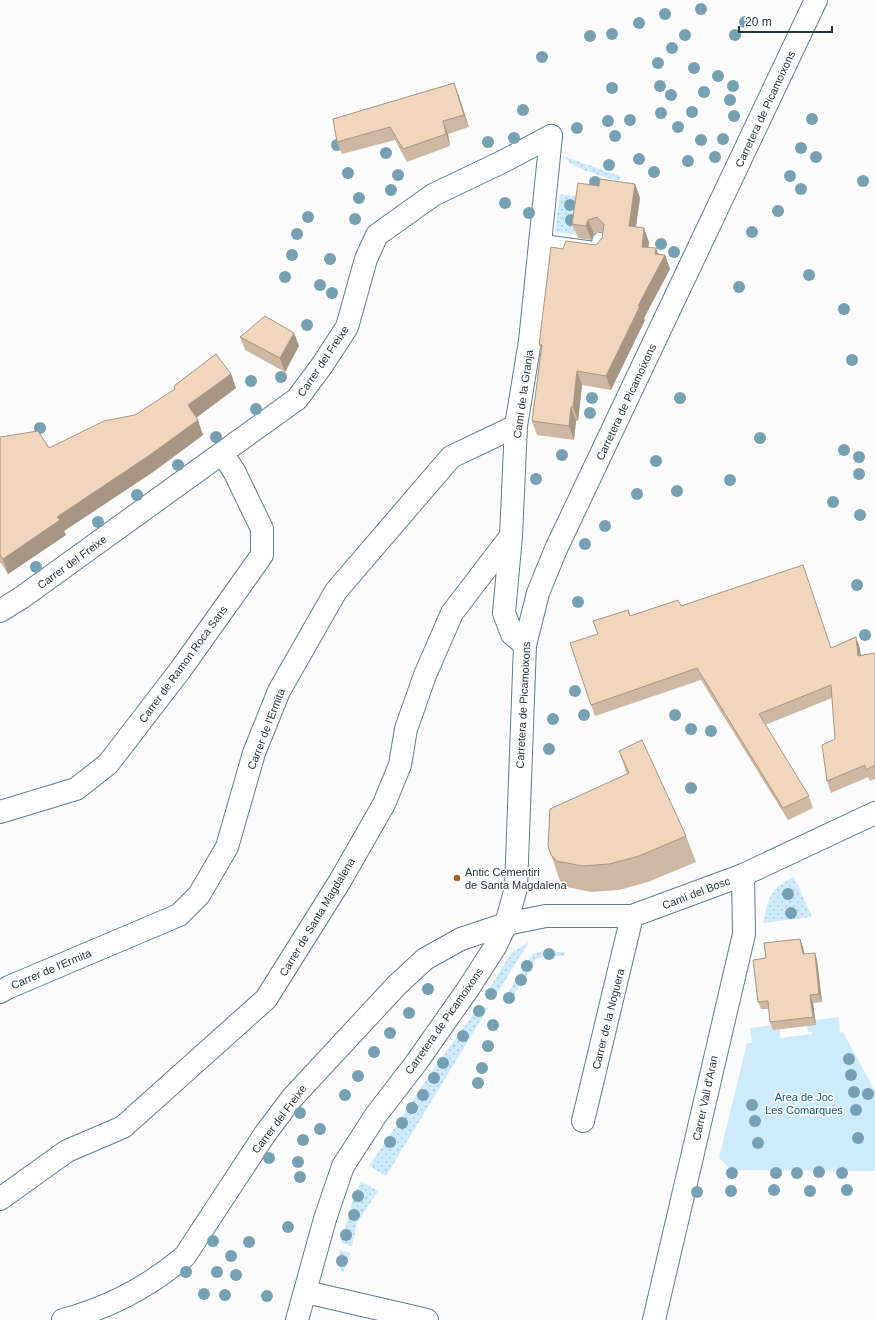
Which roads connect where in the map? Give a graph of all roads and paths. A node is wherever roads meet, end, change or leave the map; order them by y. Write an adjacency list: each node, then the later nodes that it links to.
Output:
1 (816, 0): 9 (street, Carretera de Picamoixons)
2 (550, 136): 4 (street, Camí de la Granja); 6 (street, Carrer del Freixe)
3 (600, 240): 4 (lane)
4 (540, 242): 5 (street, Camí de la Granja)
5 (516, 426): 7 (street, Camí de la Granja); 15 (street, Carrer de l'Ermita)
6 (223, 454): 8 (street, Carrer del Freixe); 10 (street, Carrer de Ramon Roca Sans)
7 (511, 536): 9 (street, Camí de la Granja); 17 (street, Carrer de Santa Magdalena)
8 (0, 611)
9 (525, 645): 14 (street, Carretera de Picamoixons)
10 (0, 812)
11 (875, 813): 12 (street, Camí del Bosc)
12 (743, 875): 13 (street, Camí del Bosc); 22 (street, Carrer Vall d'Aran)
13 (632, 916): 14 (street, Camí del Bosc); 16 (street, Carrer de la Noguera)
14 (506, 924): 18 (street, Carretera de Picamoixons); 19 (street, Carrer del Freixe)
15 (0, 992)
16 (583, 1122)
17 (0, 1199)
18 (306, 1292): 20 (street, Carretera de Picamoixons); 21 (street)
19 (63, 1320)
20 (298, 1320)
21 (427, 1320)
22 (654, 1320)

